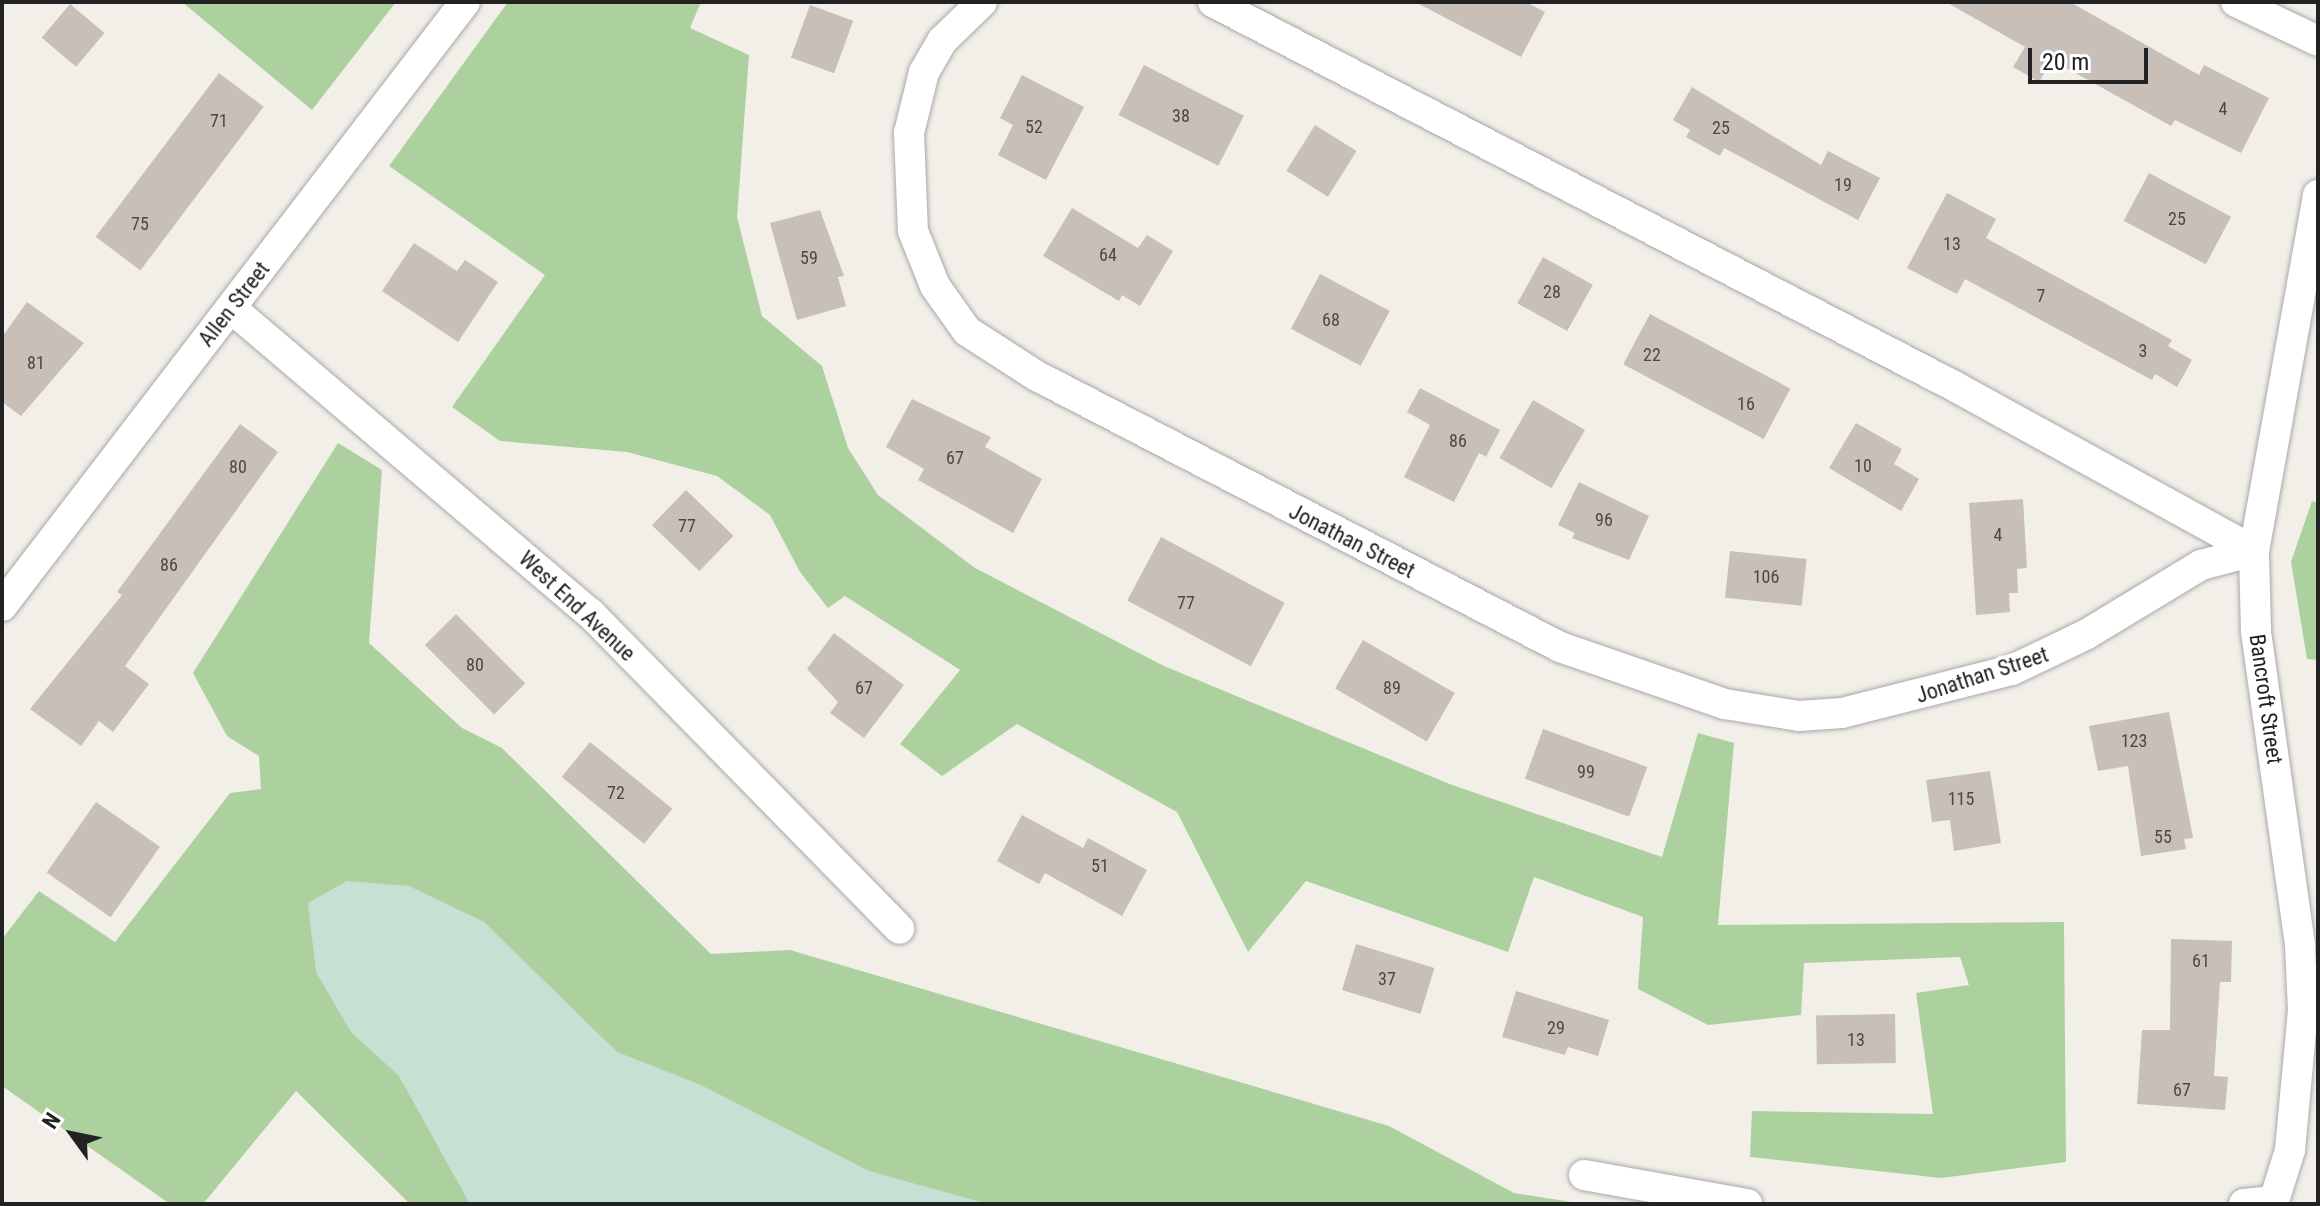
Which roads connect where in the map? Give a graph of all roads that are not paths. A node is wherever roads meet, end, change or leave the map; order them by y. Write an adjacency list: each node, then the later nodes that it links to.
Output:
1 (465, 2): 7 (street, Allen Street)
2 (982, 2): 8 (street, Jonathan Street)
3 (1213, 2): 8 (street)
4 (2236, 2): 5 (street)
5 (2318, 41)
6 (2318, 195): 8 (street, Bancroft Street)
7 (231, 308): 9 (street, Allen Street); 10 (street, West End Avenue)
8 (2254, 551): 11 (street, Bancroft Street)
9 (2, 606)
10 (899, 929)
11 (2305, 1136): 13 (street, Bancroft Street)
12 (1584, 1175): 14 (street)
13 (2273, 1203): 15 (street)
14 (1747, 1204)
15 (2244, 1204)

